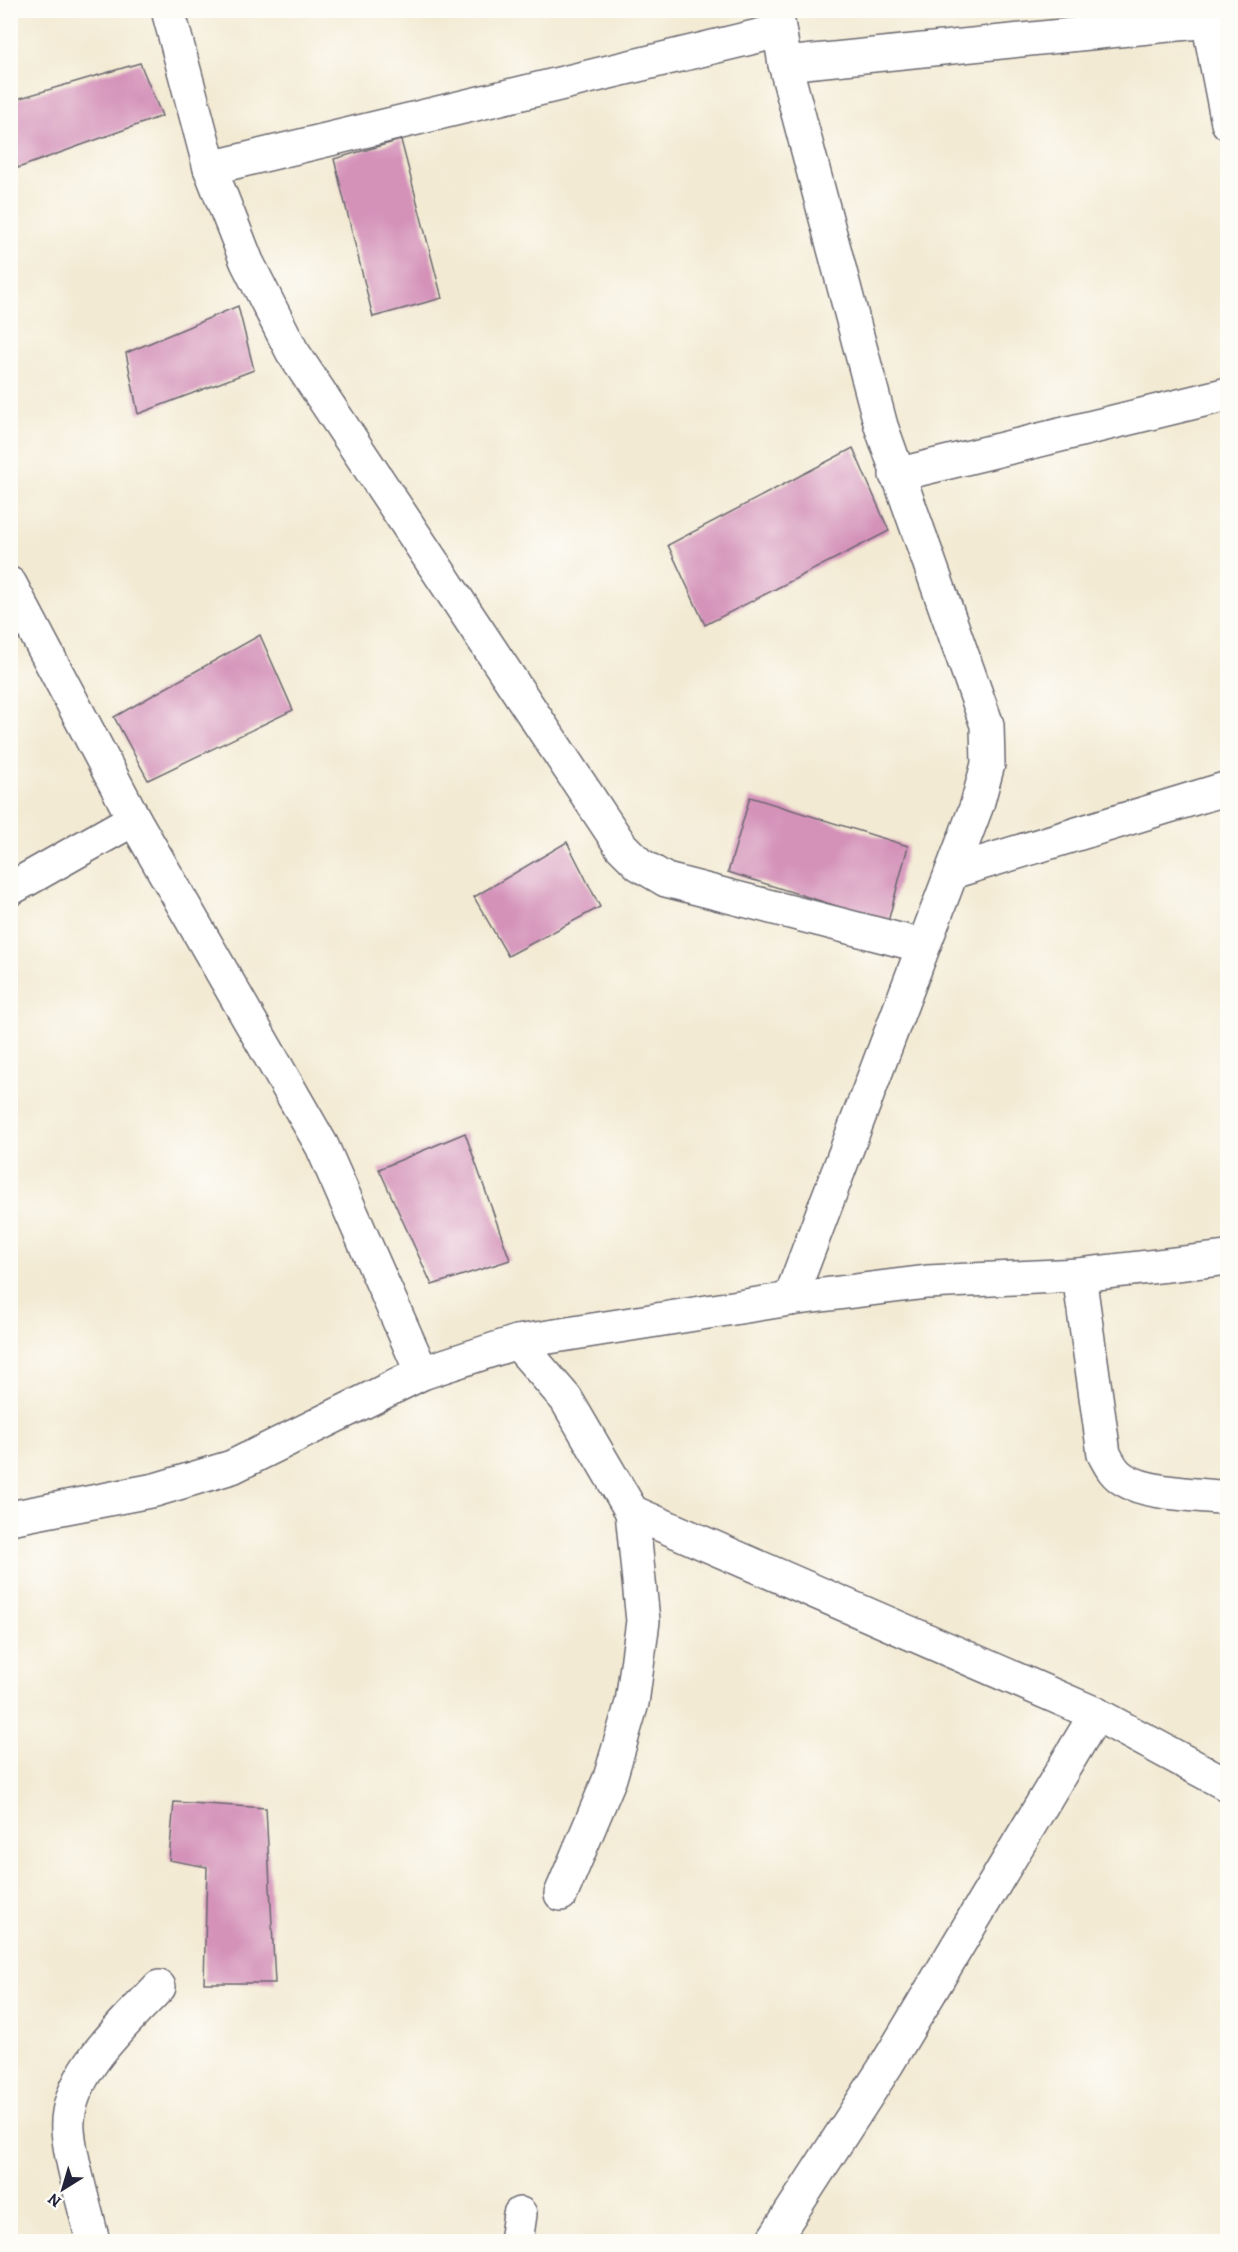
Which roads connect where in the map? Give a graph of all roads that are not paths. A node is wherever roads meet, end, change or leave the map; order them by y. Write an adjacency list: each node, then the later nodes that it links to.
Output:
1 (168, 10): 6 (street)
2 (1207, 16): 4 (street); 5 (street)
3 (778, 21): 4 (street); 6 (street)
4 (786, 64): 8 (street)
5 (1227, 123)
6 (210, 168): 14 (street)
7 (1227, 394): 8 (street)
8 (896, 475): 12 (street)
9 (10, 584): 11 (street)
10 (1227, 788): 12 (street)
11 (134, 819): 13 (street); 19 (street)
12 (952, 872): 14 (street)
13 (10, 889)
14 (923, 946): 17 (street)
15 (1227, 1258): 16 (street)
16 (1079, 1275): 17 (street); 20 (street)
17 (790, 1299): 18 (street)
18 (517, 1342): 19 (street); 21 (street)
19 (422, 1373): 22 (street)
20 (1227, 1498)
21 (632, 1512): 23 (street); 25 (street)
22 (10, 1518)
23 (1096, 1714): 24 (street); 28 (street)
24 (1227, 1785)
25 (561, 1894)
26 (159, 1987): 27 (street)
27 (93, 2241)
28 (772, 2241)

